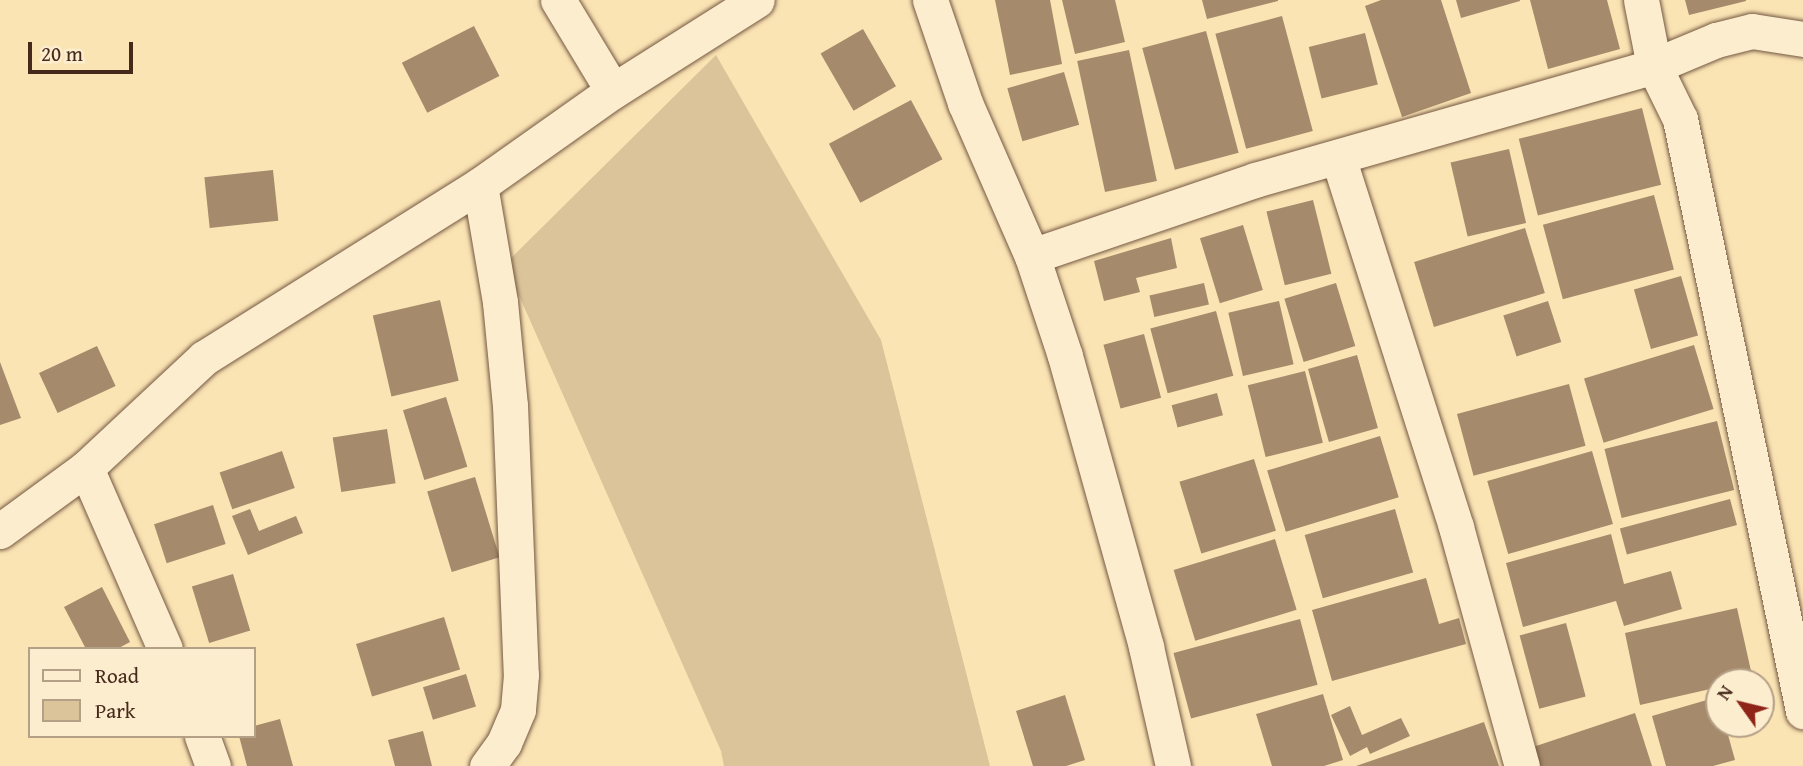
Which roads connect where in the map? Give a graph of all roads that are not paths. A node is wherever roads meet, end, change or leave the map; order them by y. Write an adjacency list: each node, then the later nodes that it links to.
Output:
1 (558, 0): 7 (street)
2 (757, 0): 7 (street)
3 (930, 0): 10 (street)
4 (1641, 0): 6 (street)
5 (1803, 39): 6 (street)
6 (1654, 65): 8 (street); 14 (street)
7 (612, 92): 9 (street)
8 (1338, 157): 10 (street); 19 (street)
9 (480, 185): 11 (street); 17 (street)
10 (1032, 256): 18 (street)
11 (86, 468): 12 (street); 13 (street)
12 (0, 531)
13 (163, 647)
14 (1803, 711)
15 (203, 738): 16 (street)
16 (213, 766)
17 (487, 766)
18 (1173, 766)
19 (1522, 766)

